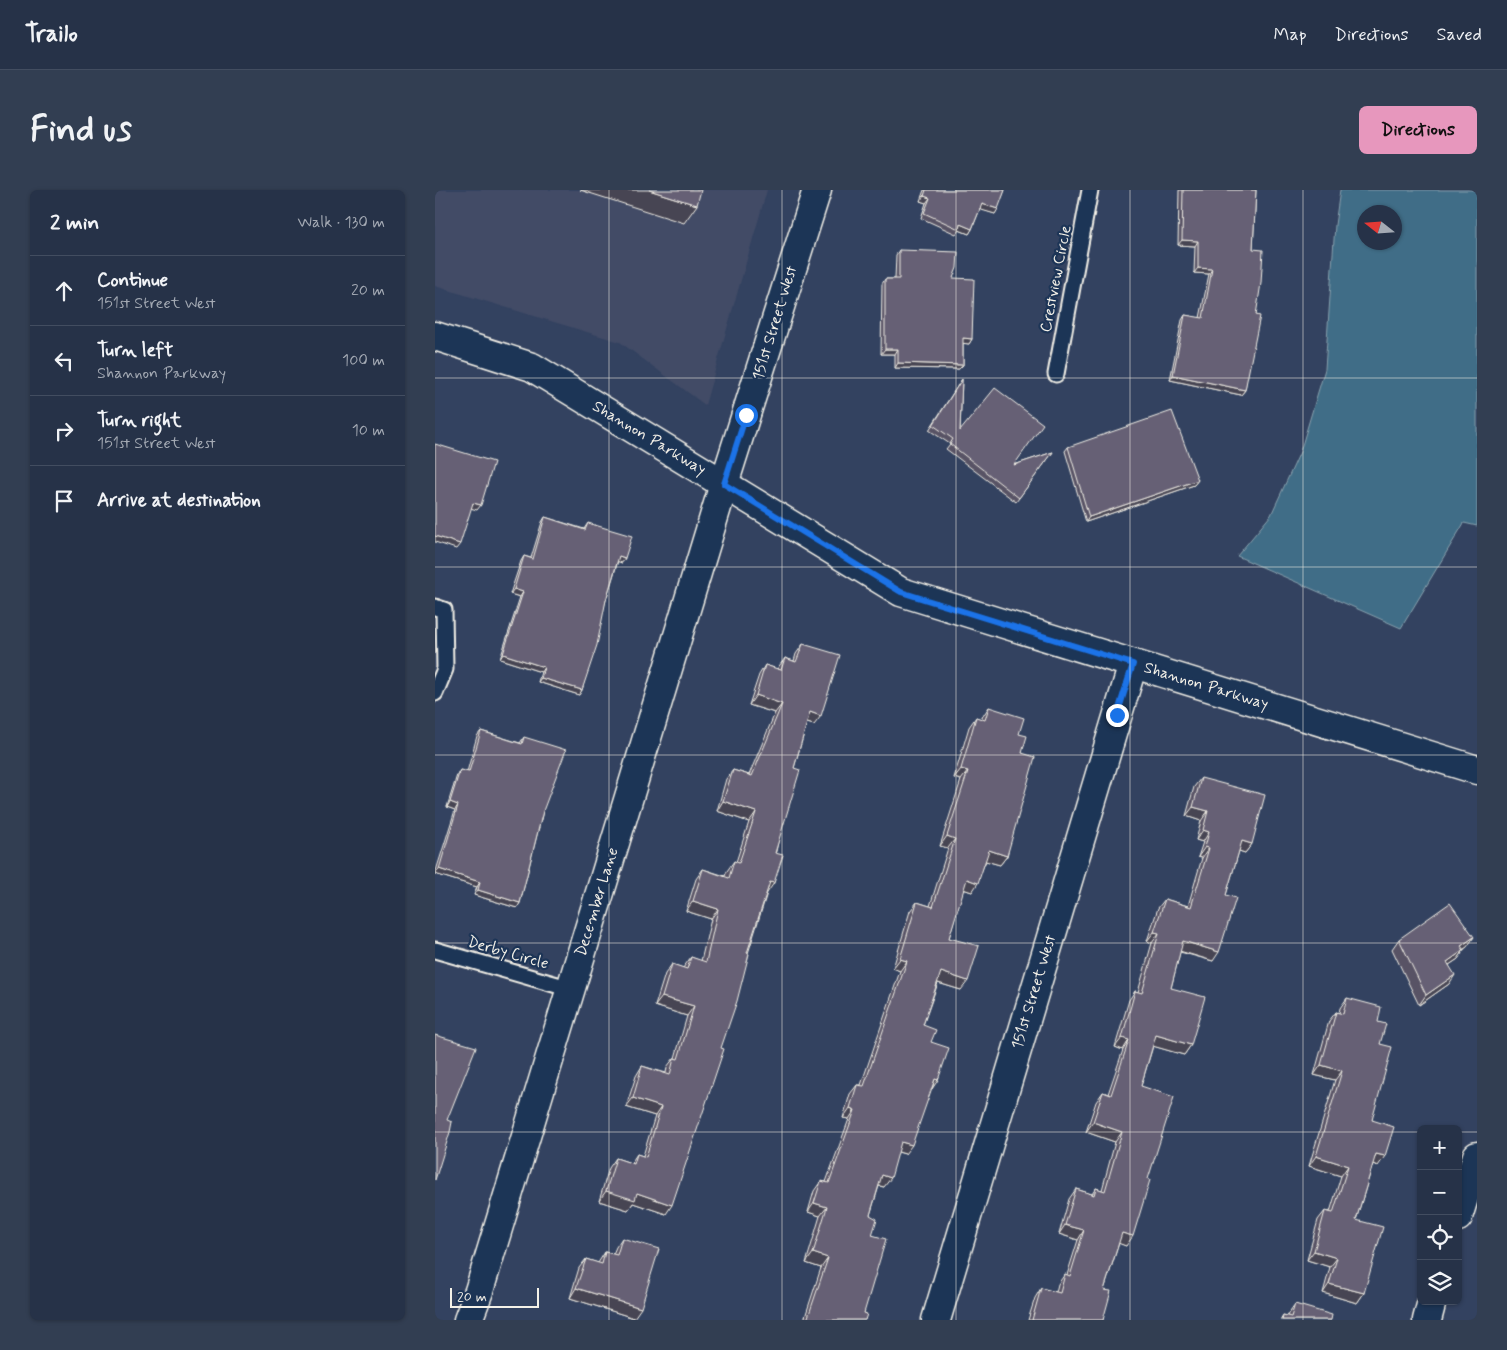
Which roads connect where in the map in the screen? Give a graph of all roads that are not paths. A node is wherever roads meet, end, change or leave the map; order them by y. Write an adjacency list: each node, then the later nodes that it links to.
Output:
1 (817, 190): 5 (street, 151st Street West)
2 (1091, 190): 4 (lane, Crestview Circle)
3 (435, 336): 5 (street, Shannon Parkway)
4 (1056, 374)
5 (724, 484): 7 (street, Shannon Parkway); 11 (street, December Lane)
6 (435, 607): 8 (lane)
7 (1133, 664): 9 (street, Shannon Parkway); 16 (street, 151st Street West)
8 (435, 693)
9 (1477, 770)
10 (435, 950): 11 (lane, Derby Circle)
11 (571, 989): 15 (street, December Lane)
12 (1477, 1156): 13 (street)
13 (1459, 1215)
14 (1431, 1305): 17 (street)
15 (468, 1320)
16 (936, 1320)
17 (1427, 1320)

